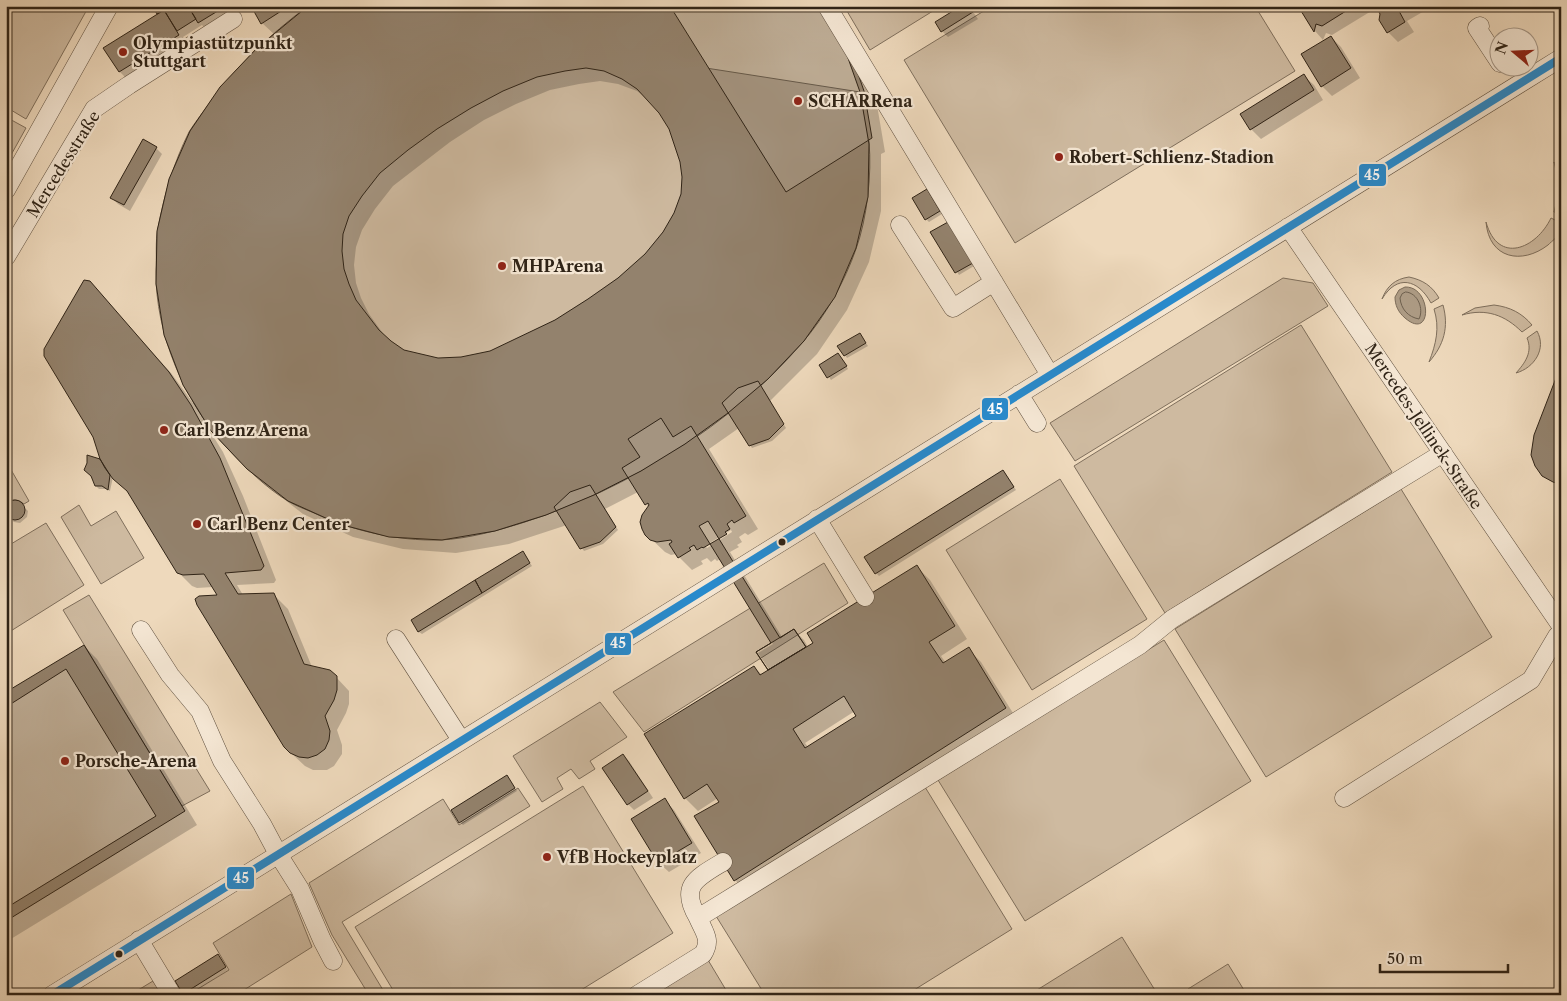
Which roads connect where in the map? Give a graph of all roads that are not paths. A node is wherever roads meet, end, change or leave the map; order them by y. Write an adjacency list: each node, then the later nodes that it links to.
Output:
1 (108, 6): 9 (street)
2 (827, 6): 14 (street)
3 (233, 19): 12 (street, Mercedesstraße)
4 (1480, 26): 5 (street)
5 (1490, 48)
6 (1561, 58): 8 (street)
7 (1508, 78): 8 (street)
8 (1514, 87): 11 (street)
9 (6, 190)
10 (900, 225): 14 (street)
11 (1288, 227): 15 (street); 18 (street, Mercedes-Jellinek-Straße)
12 (12, 233): 13 (street, Mercedesstraße)
13 (6, 257)
14 (994, 282): 15 (street)
15 (1050, 375): 16 (street)
16 (1019, 394): 17 (street); 19 (street)
17 (1037, 423)
18 (1443, 453): 21 (street, Mercedes-Jellinek-Straße); 29 (street)
19 (817, 519): 20 (street); 25 (street)
20 (865, 597)
21 (1561, 626)
22 (141, 630): 27 (street)
23 (1561, 634): 26 (street)
24 (396, 639): 25 (street)
25 (461, 740): 27 (street)
26 (1344, 798)
27 (278, 854): 30 (street); 31 (street)
28 (723, 862): 29 (street)
29 (698, 918): 34 (street)
30 (139, 940): 32 (street); 33 (street)
31 (333, 961)
32 (52, 995)
33 (172, 995)
34 (636, 995)

